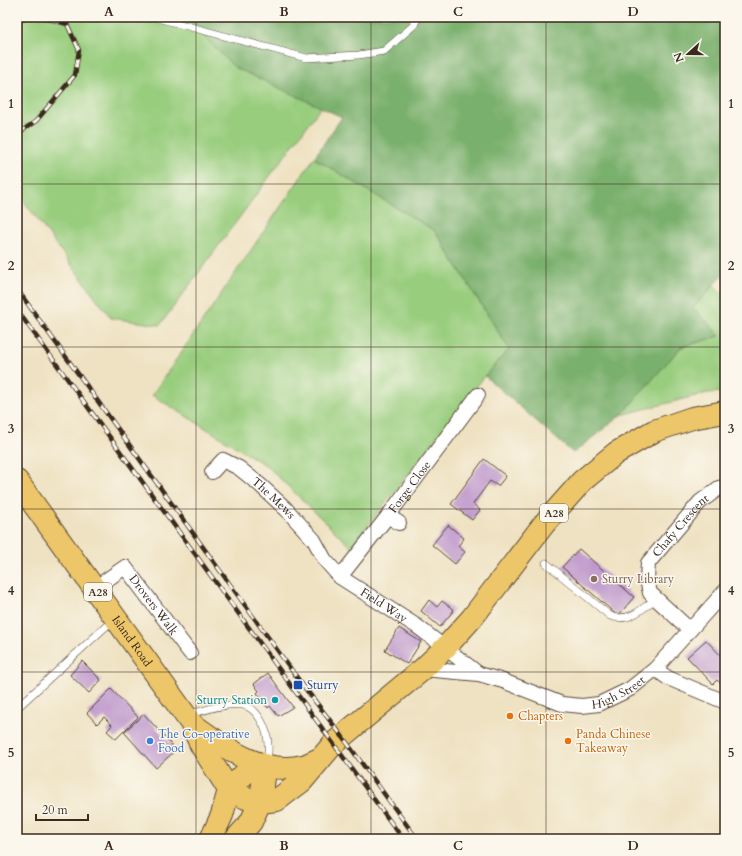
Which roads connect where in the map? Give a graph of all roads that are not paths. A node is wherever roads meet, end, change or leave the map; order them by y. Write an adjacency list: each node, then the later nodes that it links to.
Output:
1 (154, 17): 2 (lane)
2 (418, 17)
3 (478, 395): 10 (street, Forge Close)
4 (725, 412): 16 (main road, A28)
5 (212, 472): 8 (street, The Mews)
6 (17, 481): 11 (main road, Island Road / A28)
7 (725, 487): 13 (street, Chafy Crescent)
8 (325, 560): 10 (street, Field Way)
9 (546, 562): 13 (lane)
10 (340, 577): 16 (street, Field Way)
11 (95, 588): 14 (main road, Island Road / A28); 17 (street, Drovers Walk)
12 (725, 591): 15 (street, High Street)
13 (656, 598): 15 (street, Chafy Crescent)
14 (116, 618): 22 (lane); 23 (main road, Island Road / A28)
15 (689, 629): 19 (street, High Street)
16 (445, 648): 18 (main road, A28); 20 (street, High Street)
17 (190, 653)
18 (423, 669): 20 (street, High Street); 24 (main road, A28)
19 (655, 669): 20 (street, High Street); 21 (street)
20 (479, 674)
21 (725, 702)
22 (17, 708)
23 (188, 720): 25 (main road, Island Road / A28); 25 (lane); 26 (main road, Island Road / A28)
24 (320, 759): 25 (main road, A28); 27 (main road, A28)
25 (261, 765): 26 (main road); 27 (main road)
26 (229, 790): 27 (main road, A28); 28 (main road)
27 (260, 802): 29 (main road)
28 (211, 839)
29 (236, 839)

